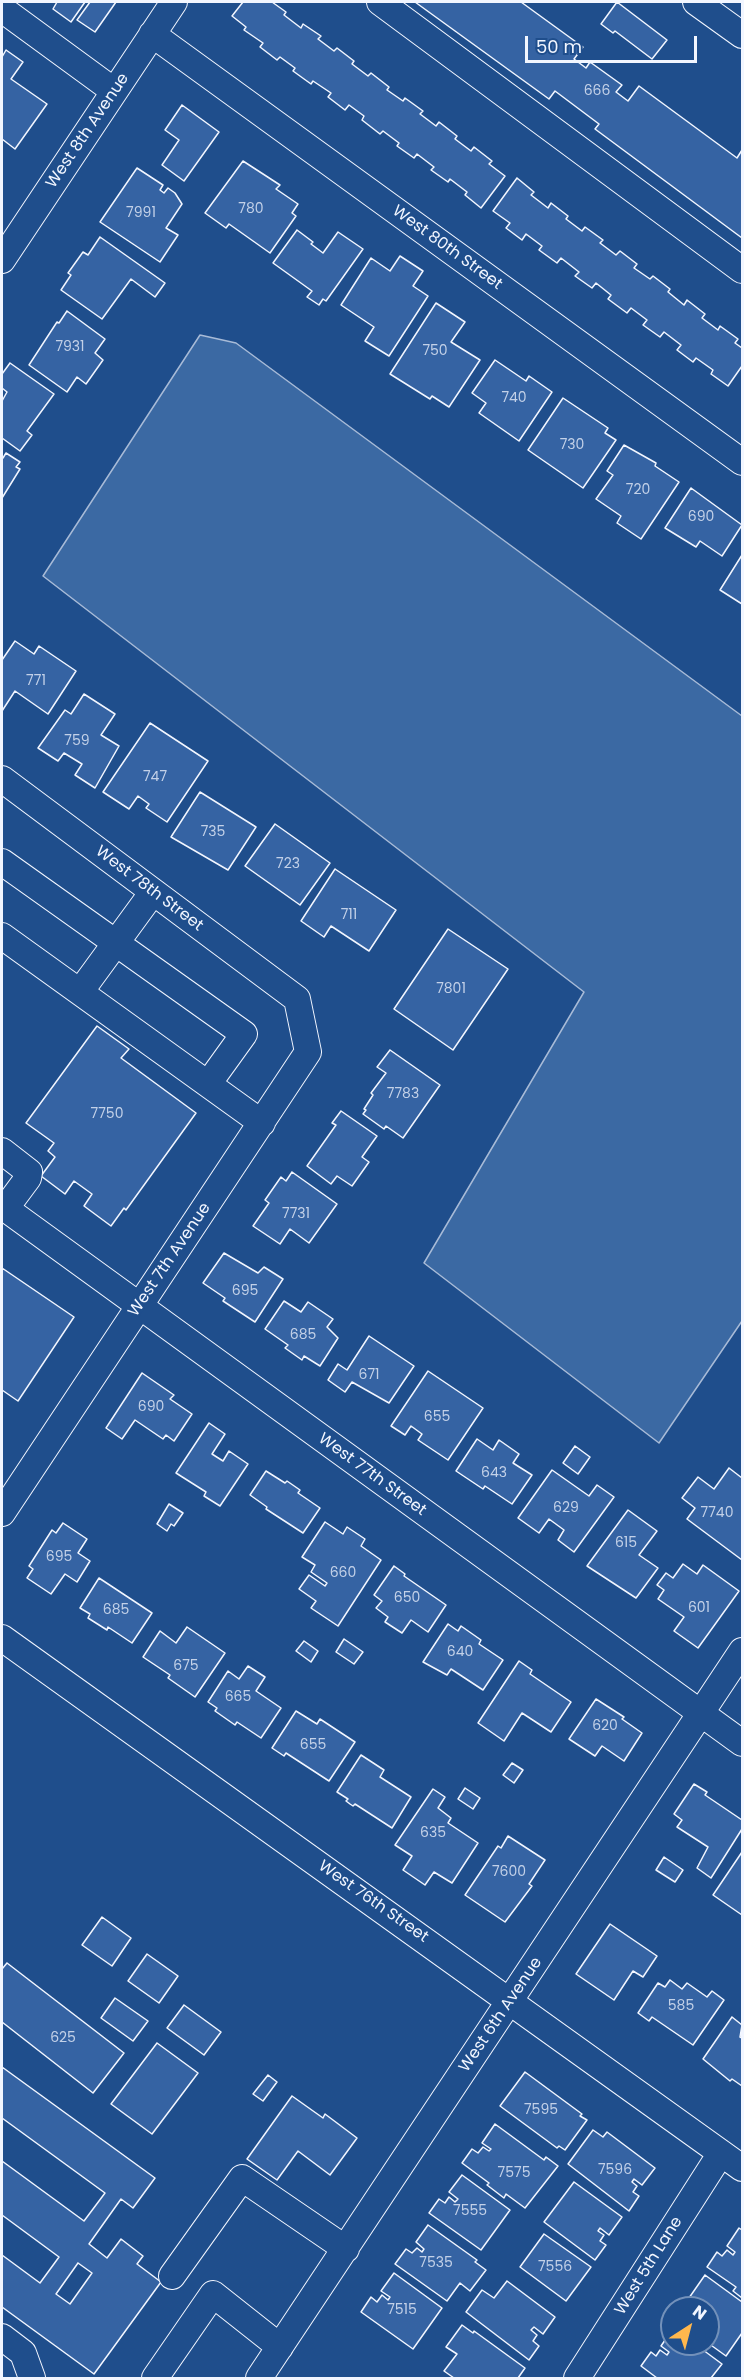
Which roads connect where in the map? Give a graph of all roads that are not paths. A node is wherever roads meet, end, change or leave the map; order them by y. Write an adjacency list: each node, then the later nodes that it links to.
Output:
1 (174, 2): 5 (street, West 8th Avenue)
2 (380, 2): 9 (street)
3 (696, 2): 6 (street)
4 (2, 9): 7 (street)
5 (152, 34): 7 (street, West 8th Avenue); 10 (street, West 80th Street)
6 (742, 35)
7 (114, 91): 8 (street, West 8th Avenue)
8 (2, 260)
9 (742, 270)
10 (742, 462)
11 (2, 779): 13 (street, West 78th Street)
12 (2, 862): 15 (street)
13 (153, 892): 15 (street); 17 (street, West 78th Street)
14 (2, 936): 16 (street)
15 (116, 943): 16 (street); 18 (street)
16 (80, 992): 18 (street)
17 (297, 999): 19 (street, West 7th Avenue)
18 (208, 1084): 19 (street)
19 (262, 1123): 22 (street, West 7th Avenue)
20 (2, 1151): 21 (street)
21 (4, 1208): 22 (street, West 77th Street)
22 (140, 1306): 23 (street, West 7th Avenue); 26 (street, West 77th Street)
23 (2, 1513)
24 (2, 1638): 28 (street, West 76th Street)
25 (742, 1651): 26 (street, West 6th Avenue)
26 (701, 1713): 27 (street, West 77th Street); 28 (street, West 6th Avenue)
27 (742, 1743)
28 (510, 2000): 29 (street, West 76th Street); 31 (street, West 6th Avenue)
29 (721, 2153): 30 (street, West 76th Street); 38 (street, West 5th Lane)
30 (742, 2168)
31 (346, 2249): 32 (street); 34 (street, West 6th Avenue)
32 (172, 2276)
33 (2, 2337): 35 (street)
34 (280, 2347): 36 (street); 37 (street, West 6th Avenue)
35 (32, 2379)
36 (155, 2379)
37 (259, 2379)
38 (578, 2379)

